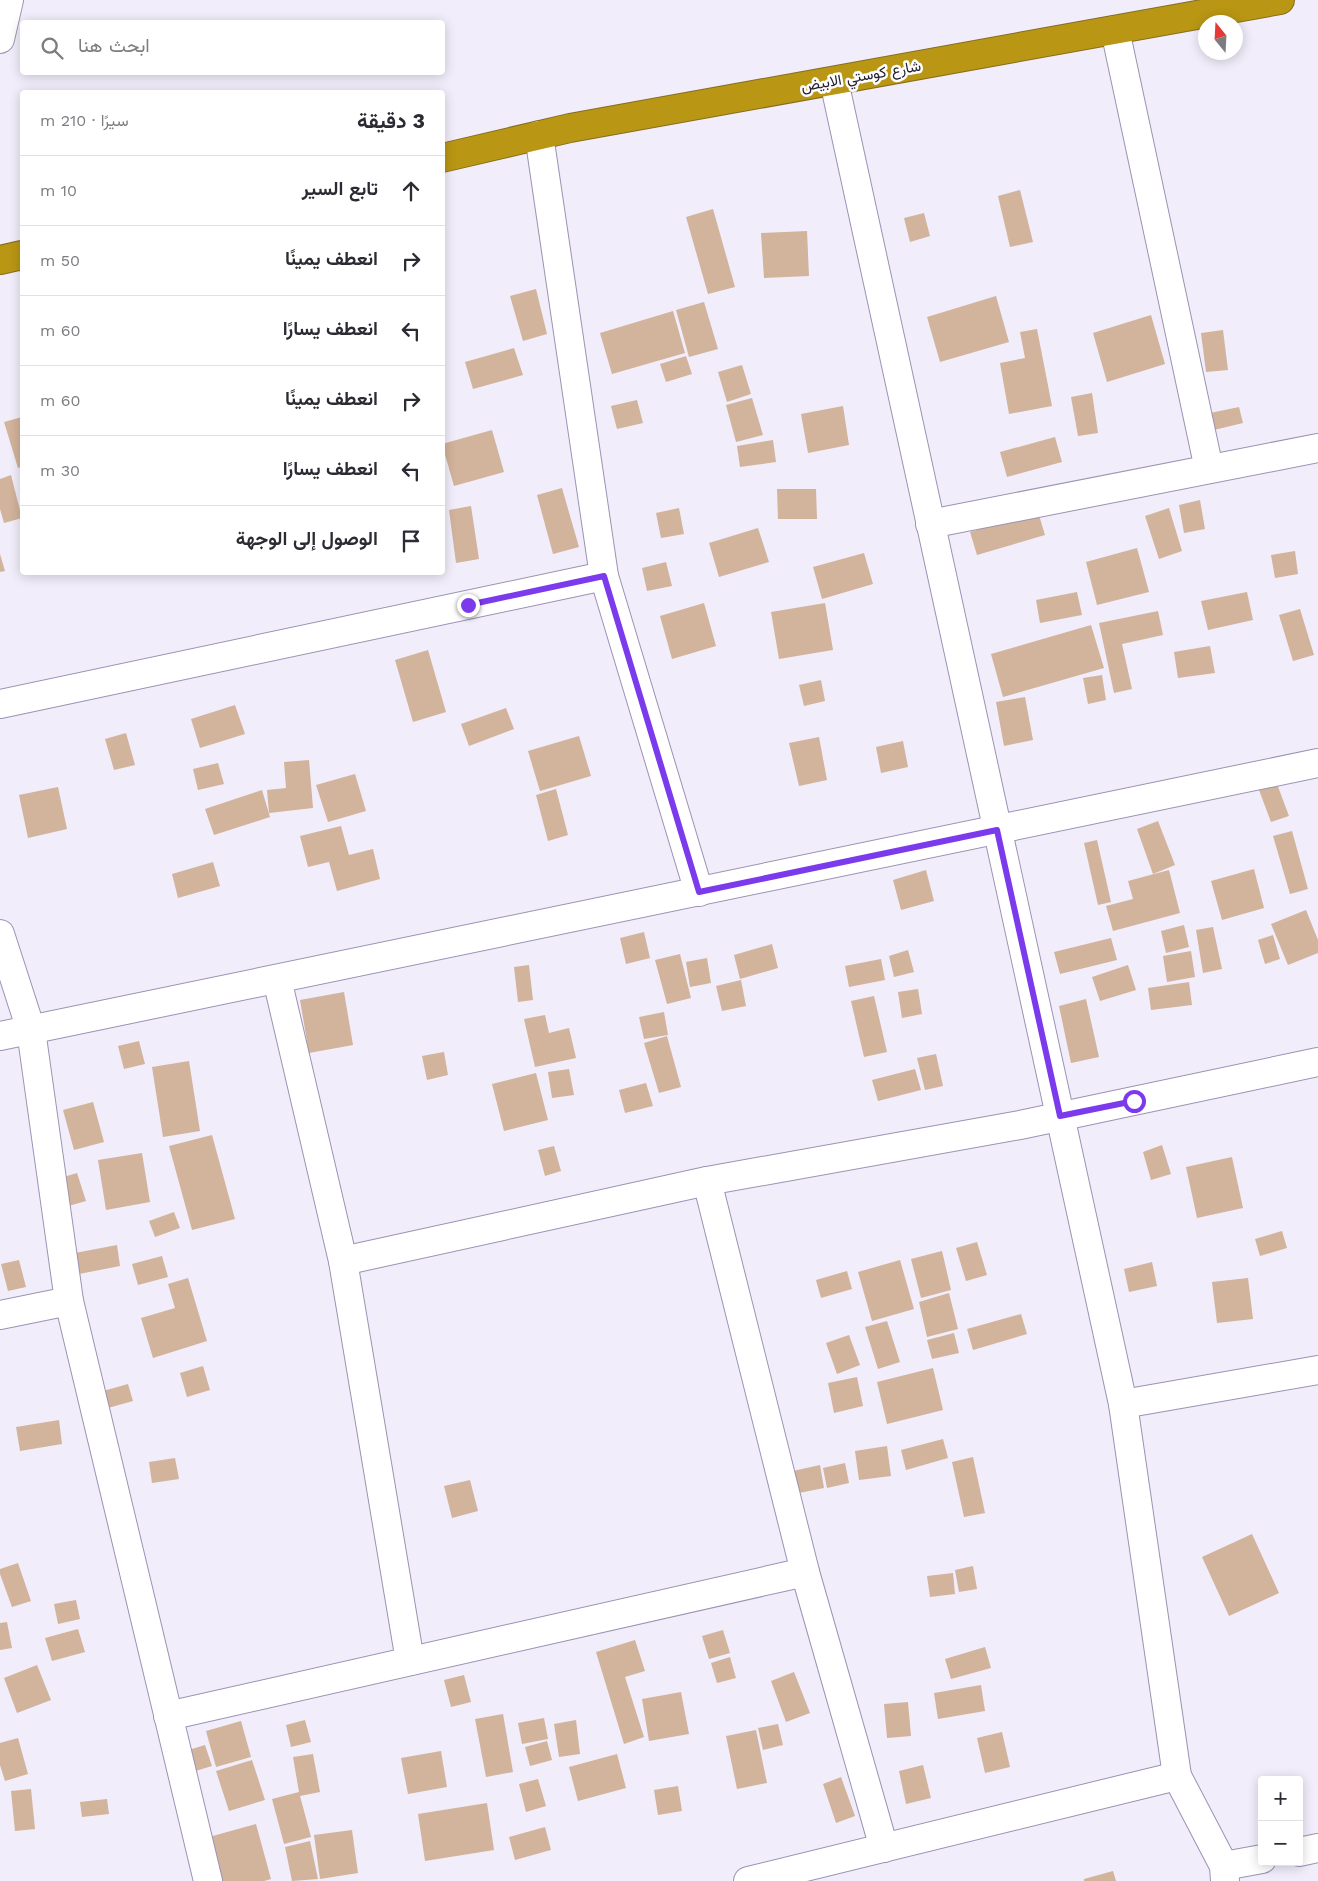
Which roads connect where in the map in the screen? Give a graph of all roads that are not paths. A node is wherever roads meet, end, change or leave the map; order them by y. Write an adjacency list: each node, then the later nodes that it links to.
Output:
1 (9, 0): 4 (street)
2 (1280, 0): 3 (highway, شارع كوستي الابيض)
3 (1115, 30): 5 (highway, شارع كوستي الابيض); 11 (street)
4 (0, 38)
5 (834, 81): 6 (highway, شارع كوستي الابيض); 12 (street)
6 (539, 135): 7 (highway, شارع كوستي الابيض); 13 (street)
7 (445, 157)
8 (20, 255): 9 (highway)
9 (0, 260)
10 (1318, 448): 11 (street)
11 (1208, 470): 12 (street)
12 (930, 524): 16 (street)
13 (604, 576): 14 (street); 17 (street)
14 (0, 704)
15 (1318, 763): 16 (street)
16 (997, 830): 17 (street); 23 (street)
17 (699, 892): 19 (street)
18 (0, 934): 20 (street)
19 (277, 979): 20 (street); 25 (street)
20 (31, 1030): 21 (street); 26 (street)
21 (0, 1036)
22 (1318, 1062): 23 (street)
23 (1060, 1116): 24 (street); 29 (street)
24 (708, 1181): 25 (street); 30 (street)
25 (343, 1261): 31 (street)
26 (69, 1301): 27 (street); 32 (street)
27 (0, 1315)
28 (1318, 1370): 29 (street)
29 (1124, 1404): 33 (street)
30 (805, 1572): 31 (street); 34 (street)
31 (410, 1661): 32 (street)
32 (168, 1716): 39 (street)
33 (1177, 1776): 34 (street); 38 (street)
34 (884, 1848): 40 (street)
35 (1318, 1848): 36 (street)
36 (1303, 1851)
37 (1258, 1861): 38 (street)
38 (1225, 1873)
39 (208, 1881)
40 (748, 1881)

